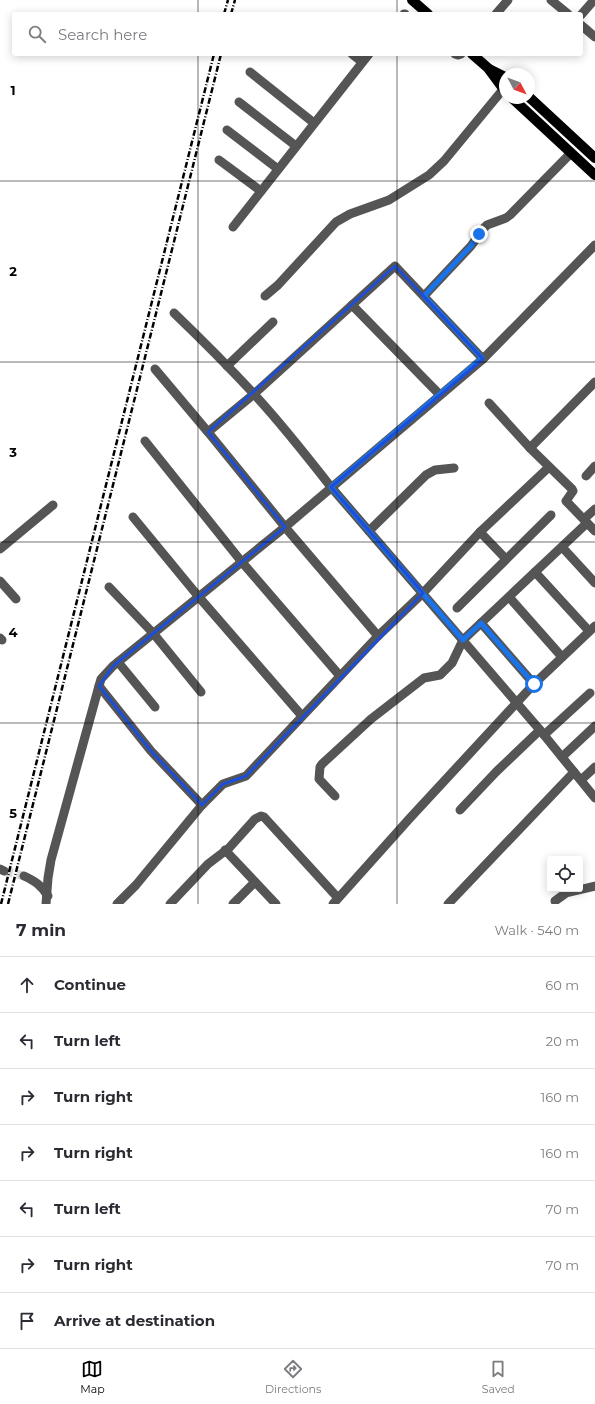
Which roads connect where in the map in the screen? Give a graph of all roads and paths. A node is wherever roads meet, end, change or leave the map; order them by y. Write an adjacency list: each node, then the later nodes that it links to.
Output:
1 (412, 0): 5 (main road)
2 (508, 0): 6 (street)
3 (551, 0): 7 (street)
4 (594, 0): 8 (street)
5 (426, 12)
6 (498, 12)
7 (566, 12)
8 (583, 13)
9 (583, 27): 10 (street)
10 (595, 37)
11 (354, 56): 14 (street)
12 (367, 56): 14 (street)
13 (474, 56): 15 (main road)
14 (362, 62): 23 (street)
15 (488, 68): 17 (main road); 18 (main road)
16 (250, 72): 23 (street)
17 (499, 74)
18 (499, 82)
19 (499, 95): 34 (street)
20 (239, 102): 25 (street)
21 (535, 103): 27 (main road)
22 (518, 104): 26 (main road)
23 (314, 123): 25 (street)
24 (227, 130): 29 (street)
25 (296, 146): 29 (street)
26 (571, 153): 30 (main road); 35 (street)
27 (595, 158)
28 (219, 160): 31 (street)
29 (278, 169): 31 (street)
30 (595, 175)
31 (261, 191): 32 (street)
32 (233, 227)
33 (595, 245): 39 (street)
34 (266, 296)
35 (424, 296): 36 (street); 39 (street)
36 (352, 305): 43 (street); 44 (street)
37 (174, 313): 40 (street)
38 (273, 322): 40 (street)
39 (482, 358): 44 (street)
40 (227, 366): 43 (street)
41 (155, 369): 46 (street)
42 (595, 382): 48 (street)
43 (254, 394): 46 (street); 53 (street)
44 (440, 395): 53 (street)
45 (489, 403): 48 (street)
46 (208, 432): 59 (street)
47 (145, 441): 66 (street)
48 (530, 448): 50 (street)
49 (595, 466): 52 (street)
50 (549, 467): 58 (street); 62 (street)
51 (454, 468): 60 (street)
52 (586, 476)
53 (331, 487): 59 (street); 60 (street)
54 (53, 505): 64 (street)
55 (595, 509): 58 (street)
56 (551, 515): 65 (street)
57 (134, 517): 72 (street)
58 (586, 521): 61 (street); 63 (street)
59 (285, 527): 66 (street); 79 (street)
60 (369, 531): 71 (street)
61 (595, 531)
62 (480, 532): 65 (street); 71 (street)
63 (562, 547): 67 (street); 69 (street)
64 (0, 549)
65 (506, 559): 75 (street)
66 (241, 562): 72 (street); 83 (street)
67 (535, 572): 73 (street); 77 (street)
68 (0, 581): 74 (street)
69 (595, 583)
70 (109, 587): 78 (street)
71 (423, 593): 79 (street); 80 (street)
72 (198, 596): 78 (street); 90 (street)
73 (509, 597): 76 (street); 81 (street)
74 (16, 599)
75 (458, 608)
76 (481, 623): 80 (street); 84 (street)
77 (592, 628): 81 (street)
78 (153, 634): 82 (street); 86 (street)
79 (378, 636): 83 (street)
80 (463, 640): 88 (street); 97 (street)
81 (562, 657): 84 (street)
82 (118, 662): 85 (street); 89 (street)
83 (340, 676): 90 (street)
84 (534, 684): 88 (street)
85 (99, 686): 99 (street); 105 (street)
86 (201, 692)
87 (590, 693): 92 (street)
88 (516, 702): 92 (street); 106 (street)
89 (156, 707)
90 (302, 716): 99 (street)
91 (595, 726): 93 (street)
92 (542, 733): 93 (street); 100 (street)
93 (562, 757): 95 (street)
94 (595, 768): 96 (street)
95 (574, 772): 96 (street); 113 (street)
96 (581, 780): 98 (street)
97 (335, 796)
98 (595, 798)
99 (202, 806): 109 (street)
100 (460, 810)
101 (225, 850): 103 (street); 106 (street); 110 (street)
102 (24, 876): 105 (street)
103 (255, 882): 111 (street); 112 (street)
104 (595, 886): 107 (street)
105 (47, 899): 108 (street)
106 (336, 901)
107 (555, 901)
108 (52, 904)
109 (117, 904)
110 (170, 904)
111 (234, 904)
112 (276, 904)
113 (448, 904)

